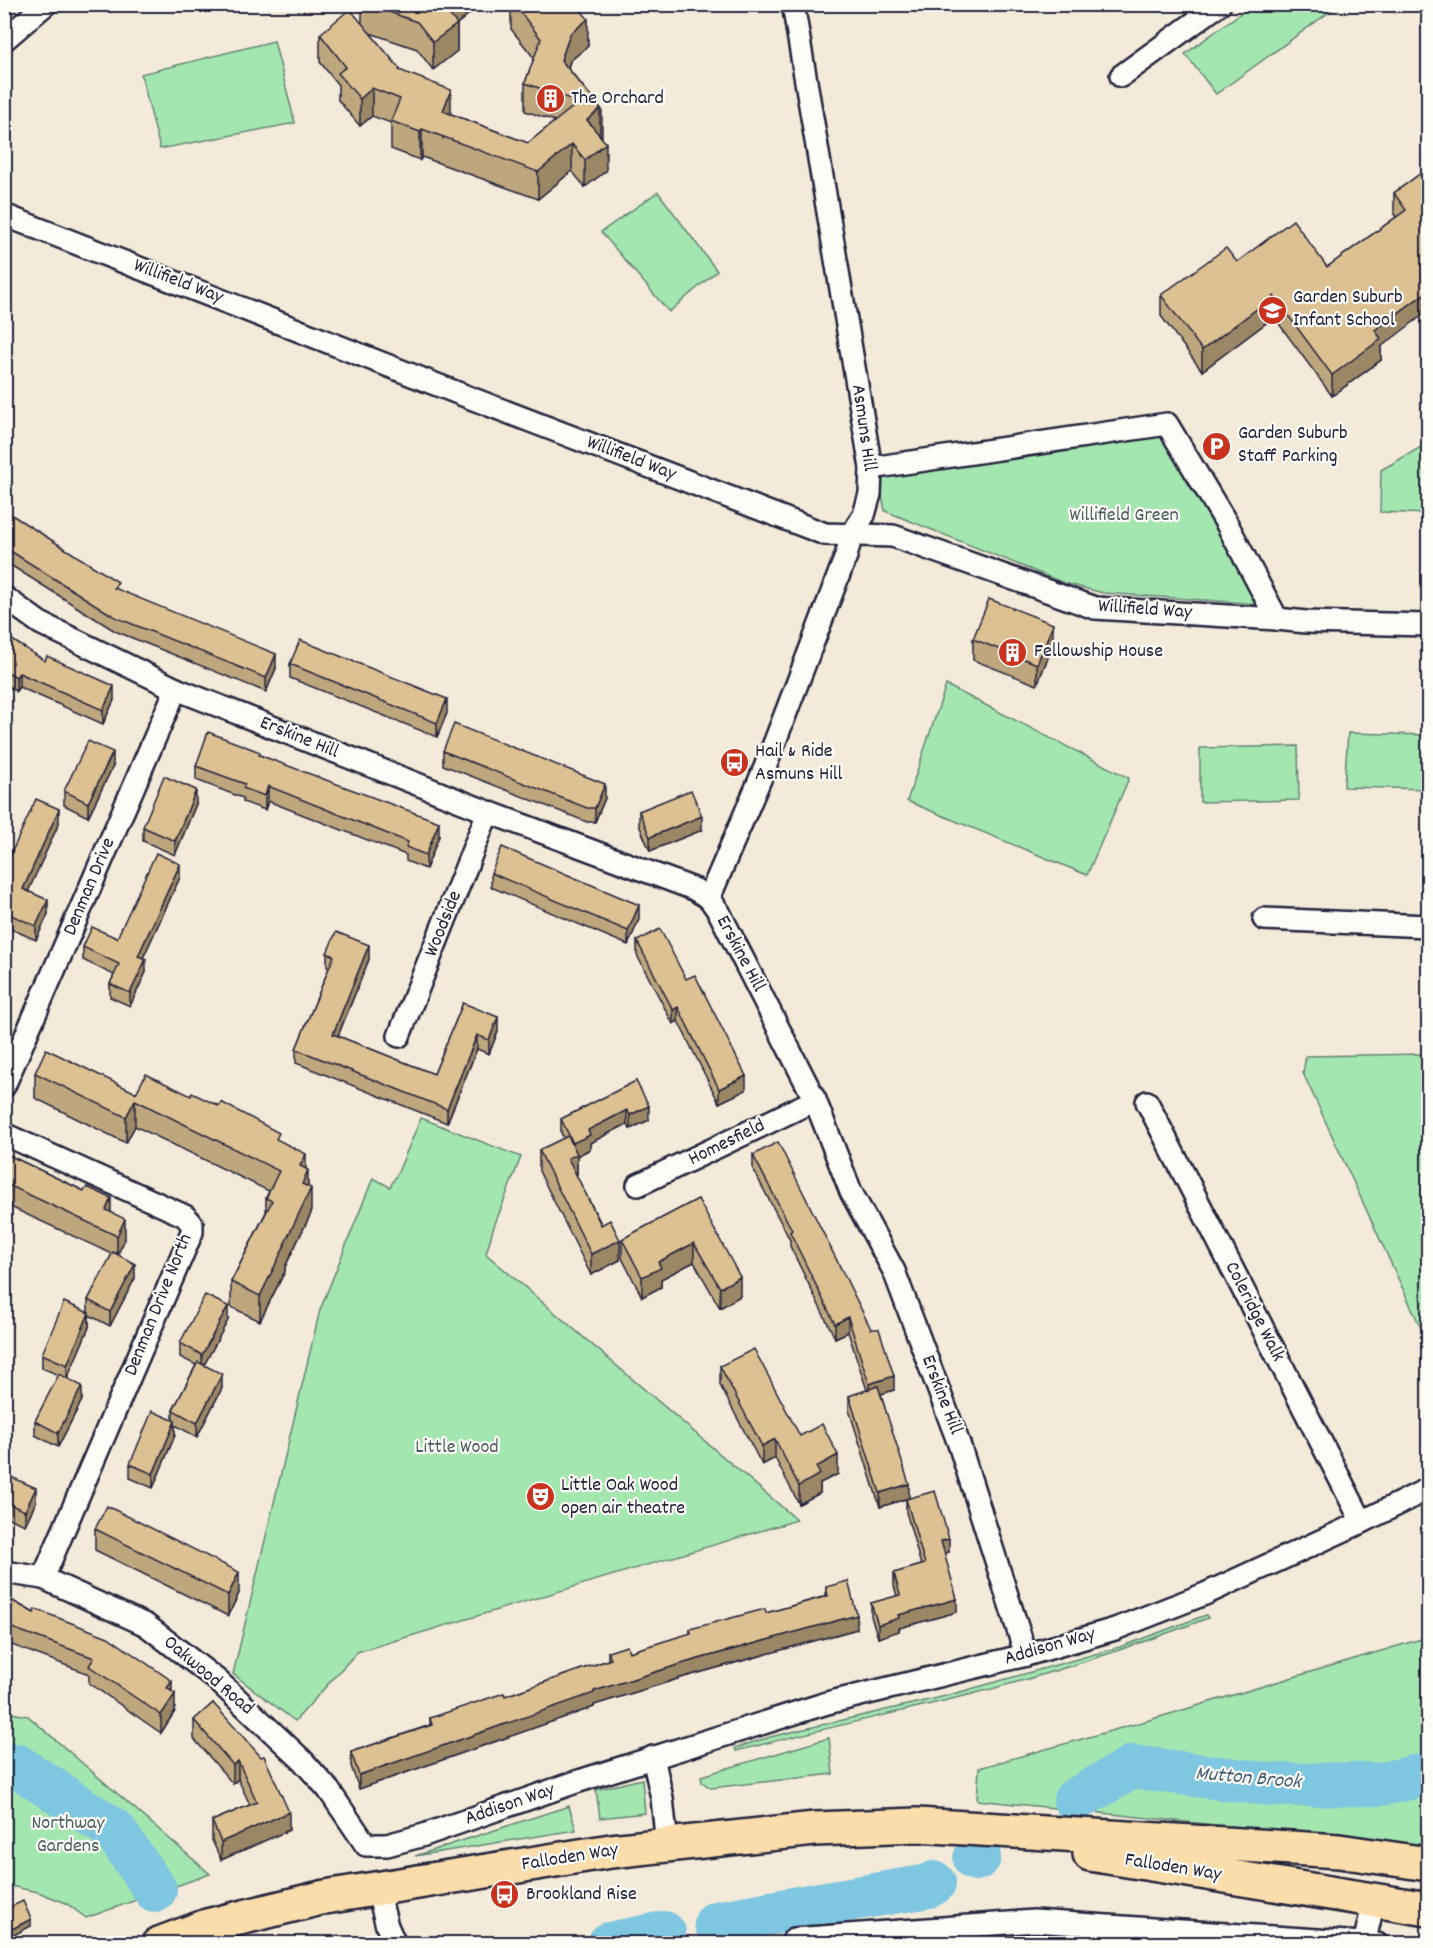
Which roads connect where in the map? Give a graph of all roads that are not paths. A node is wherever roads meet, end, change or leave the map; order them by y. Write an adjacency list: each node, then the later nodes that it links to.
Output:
1 (46, 4): 4 (street)
2 (793, 4): 7 (street, Asmuns Hill)
3 (1220, 4): 5 (street)
4 (4, 40)
5 (1121, 76)
6 (4, 215): 8 (street, Willifield Way)
7 (871, 468): 8 (street, Asmuns Hill); 10 (street)
8 (852, 534): 10 (street, Willifield Way); 14 (street, Asmuns Hill)
9 (4, 597): 12 (street, Erskine Hill)
10 (1277, 618): 11 (street, Willifield Way)
11 (1428, 625)
12 (176, 689): 13 (street, Erskine Hill); 18 (street, Denman Drive)
13 (488, 812): 14 (street, Erskine Hill); 17 (street, Woodside)
14 (709, 898): 19 (street, Erskine Hill)
15 (1264, 919): 16 (street)
16 (1428, 927)
17 (399, 1036)
18 (4, 1086)
19 (815, 1100): 22 (street, Homesfield); 27 (street, Erskine Hill)
20 (1147, 1102): 24 (street, Coleridge Walk)
21 (4, 1134): 26 (street, Denman Drive North)
22 (638, 1185)
23 (1428, 1489): 24 (street, Addison Way)
24 (1362, 1522): 27 (street, Addison Way)
25 (4, 1572): 26 (street, Oakwood Road)
26 (44, 1578): 30 (street, Oakwood Road)
27 (1026, 1655): 28 (street, Addison Way)
28 (653, 1757): 30 (street, Addison Way); 31 (street)
29 (917, 1826): 31 (highway, Falloden Way); 32 (highway, Falloden Way); 35 (highway, Falloden Way)
30 (366, 1845)
31 (668, 1845): 34 (highway, Falloden Way)
32 (1380, 1857): 33 (highway, Falloden Way); 35 (highway)
33 (1428, 1864)
34 (377, 1888): 39 (highway, Falloden Way); 40 (street)
35 (1374, 1901): 36 (highway, Falloden Way); 38 (street)
36 (1428, 1909)
37 (794, 1941): 38 (street)
38 (1368, 1943)
39 (159, 1944)
40 (394, 1944)

